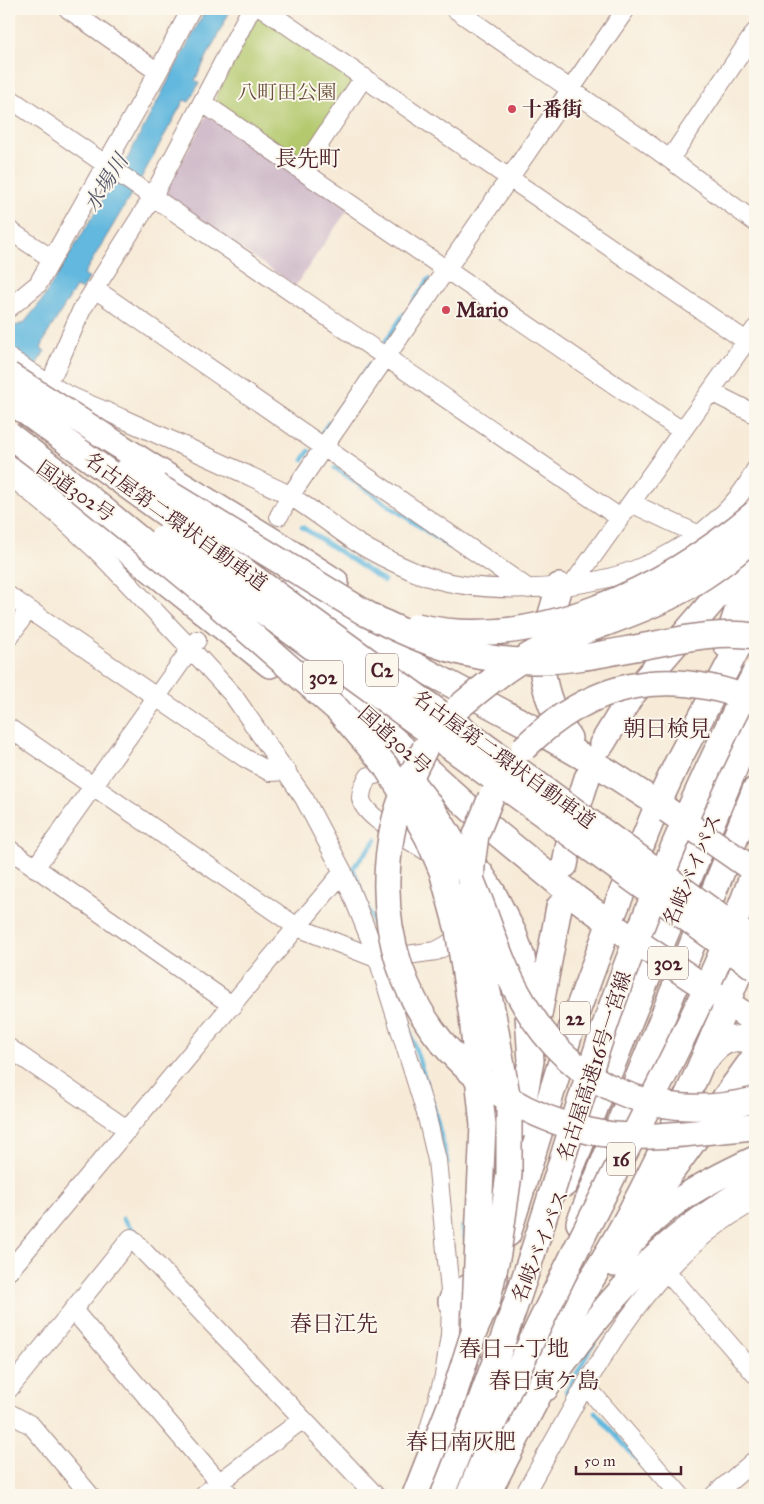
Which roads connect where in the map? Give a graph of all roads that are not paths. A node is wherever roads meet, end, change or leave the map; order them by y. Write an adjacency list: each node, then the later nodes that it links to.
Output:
1 (68, 9): 8 (street)
2 (191, 9): 8 (street)
3 (251, 9): 12 (street)
4 (264, 9): 9 (street)
5 (456, 9): 10 (street)
6 (626, 9): 10 (street)
7 (755, 32): 13 (street)
8 (158, 72): 14 (street)
9 (364, 78): 15 (street); 16 (street)
10 (571, 88): 13 (street); 16 (street)
11 (9, 98): 14 (street)
12 (203, 103): 15 (street); 17 (street)
13 (670, 159): 18 (street)
14 (112, 170): 17 (street); 20 (street)
15 (302, 170): 21 (street)
16 (509, 179): 21 (street); 24 (street)
17 (147, 195): 22 (street); 25 (street)
18 (755, 222)
19 (9, 230): 20 (street)
20 (52, 259): 23 (street)
21 (447, 269): 25 (street); 33 (street)
22 (95, 289): 28 (street); 36 (street)
23 (9, 308)
24 (751, 335): 29 (street)
25 (386, 357): 36 (street); 44 (street)
26 (9, 358): 28 (street)
27 (9, 375): 61 (highway, bridge)
28 (48, 375): 40 (street)
29 (711, 392): 31 (street); 33 (street)
30 (12, 397): 50 (highway, bridge); 61 (highway, 302); 84 (highway, 名古屋第二環状自動車道 / C2, bridge)
31 (755, 414)
32 (9, 428): 86 (highway, 名古屋第二環状自動車道 / C2, bridge)
33 (682, 431): 41 (street)
34 (9, 435): 62 (highway, bridge)
35 (9, 443): 80 (highway, 国道302号 / 302)
36 (324, 447): 40 (street); 49 (street)
37 (9, 460): 69 (highway)
38 (755, 470): 45 (street)
39 (9, 475): 56 (street)
40 (290, 496): 43 (street); 49 (street)
41 (631, 502): 44 (street); 45 (street)
42 (755, 512): 50 (highway, bridge)
43 (279, 516)
44 (620, 518): 48 (street)
45 (697, 534): 48 (street)
46 (755, 536): 97 (highway, bridge)
47 (755, 553): 60 (highway); 65 (highway)
48 (566, 585): 49 (street); 66 (highway)
49 (529, 588)
50 (331, 592): 54 (highway, bridge)
51 (9, 596): 52 (street)
52 (28, 610): 55 (street); 58 (street)
53 (755, 615): 60 (highway, 22)
54 (755, 636)
55 (9, 637)
56 (194, 644): 58 (street); 68 (street)
57 (755, 673): 123 (highway, 名古屋高速16号一宮線, bridge)
58 (155, 698): 68 (street); 71 (street)
59 (755, 701): 108 (highway, bridge)
60 (708, 702): 67 (highway, 22)
61 (488, 703): 66 (highway, 302)
62 (338, 710): 96 (highway, bridge); 108 (highway, bridge)
63 (755, 719): 115 (highway, 名岐バイパス / 22)
64 (9, 728): 71 (street)
65 (602, 744)
66 (580, 754): 70 (highway, 302)
67 (678, 761): 70 (highway); 74 (highway, 22)
68 (287, 771): 79 (street)
69 (390, 772): 73 (highway); 85 (street)
70 (598, 775): 74 (highway, 302); 76 (highway)
71 (94, 787): 77 (street); 81 (street)
72 (755, 790): 114 (highway, 名岐バイパス)
73 (418, 792): 80 (highway); 93 (highway)
74 (663, 807): 78 (highway, 302, bridge); 82 (highway, 22)
75 (9, 849): 77 (street)
76 (565, 865)
77 (35, 868): 88 (street)
78 (755, 870): 124 (highway, 16, bridge)
79 (343, 872): 81 (street); 85 (street)
80 (567, 903): 82 (highway, 国道302号 / 302); 93 (highway)
81 (298, 926): 85 (street); 88 (street)
82 (616, 927): 87 (highway, 国道302号 / 302, bridge); 101 (highway, 22)
83 (755, 933): 87 (highway)
84 (755, 942)
85 (378, 960): 106 (street)
86 (755, 968)
87 (721, 999): 89 (highway, 国道302号 / 302); 94 (highway)
88 (233, 1006): 98 (street)
89 (755, 1022)
90 (755, 1044): 94 (highway)
91 (9, 1048): 98 (street)
92 (755, 1056): 102 (highway)
93 (531, 1060): 101 (highway)
94 (699, 1070): 102 (highway)
95 (755, 1083): 97 (street)
96 (755, 1100)
97 (755, 1125)
98 (128, 1130): 103 (street)
99 (755, 1159): 114 (highway)
100 (753, 1201): 104 (street); 114 (highway)
101 (503, 1249): 105 (highway, 22)
102 (601, 1264): 114 (highway)
103 (9, 1271)
104 (667, 1272): 109 (street); 110 (street)
105 (495, 1279): 106 (highway); 115 (highway, 22)
106 (451, 1301): 121 (street)
107 (73, 1310): 111 (street); 113 (street); 117 (street)
108 (474, 1332): 122 (highway, bridge)
109 (755, 1374)
110 (586, 1386): 127 (street); 128 (street)
111 (9, 1389)
112 (9, 1413): 118 (street)
113 (303, 1419): 117 (street); 120 (street)
114 (508, 1430): 125 (highway, 名岐バイパス); 126 (highway)
115 (462, 1444): 123 (highway, 名岐バイパス / 22)
116 (755, 1460): 129 (street)
117 (224, 1489): 119 (street)
118 (90, 1495)
119 (203, 1495)
120 (375, 1495)
121 (406, 1495)
122 (415, 1495)
123 (442, 1495)
124 (464, 1495)
125 (469, 1495)
126 (487, 1495)
127 (524, 1495)
128 (680, 1495)
129 (714, 1495)

